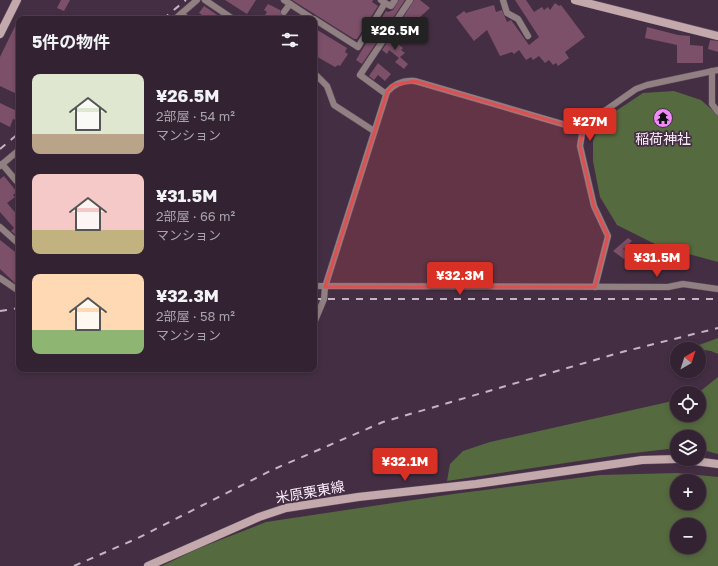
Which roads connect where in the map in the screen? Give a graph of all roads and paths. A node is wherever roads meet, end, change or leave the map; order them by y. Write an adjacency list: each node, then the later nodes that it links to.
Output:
1 (17, 0): 18 (main road)
2 (197, 0): 12 (street)
3 (205, 0): 15 (street)
4 (284, 0): 10 (street)
5 (395, 0): 9 (street)
6 (410, 0): 23 (street)
7 (503, 0): 19 (street)
8 (575, 0): 20 (main road)
9 (383, 2): 17 (street)
10 (290, 4): 11 (street); 16 (street)
11 (284, 12)
12 (181, 14): 13 (street); 14 (street)
13 (179, 16)
14 (184, 16)
15 (229, 16)
16 (309, 16)
17 (317, 21)
18 (0, 34)
19 (528, 36)
20 (718, 36)
21 (715, 71): 24 (street); 25 (street)
22 (317, 76): 26 (street)
23 (386, 94): 25 (street); 26 (street)
24 (718, 112)
25 (583, 130): 35 (street)
26 (374, 131): 34 (street)
27 (16, 152): 28 (street)
28 (1, 165): 29 (street)
29 (16, 181)
30 (0, 227): 31 (street)
31 (16, 241)
32 (0, 278): 36 (street)
33 (317, 286): 34 (street)
34 (325, 287): 35 (street); 38 (street)
35 (595, 287): 37 (street)
36 (16, 289)
37 (718, 289)
38 (317, 316)
39 (670, 459): 42 (main road, 米原栗東線)
40 (706, 462): 41 (main road, 米原栗東線)
41 (718, 464)
42 (148, 566)

